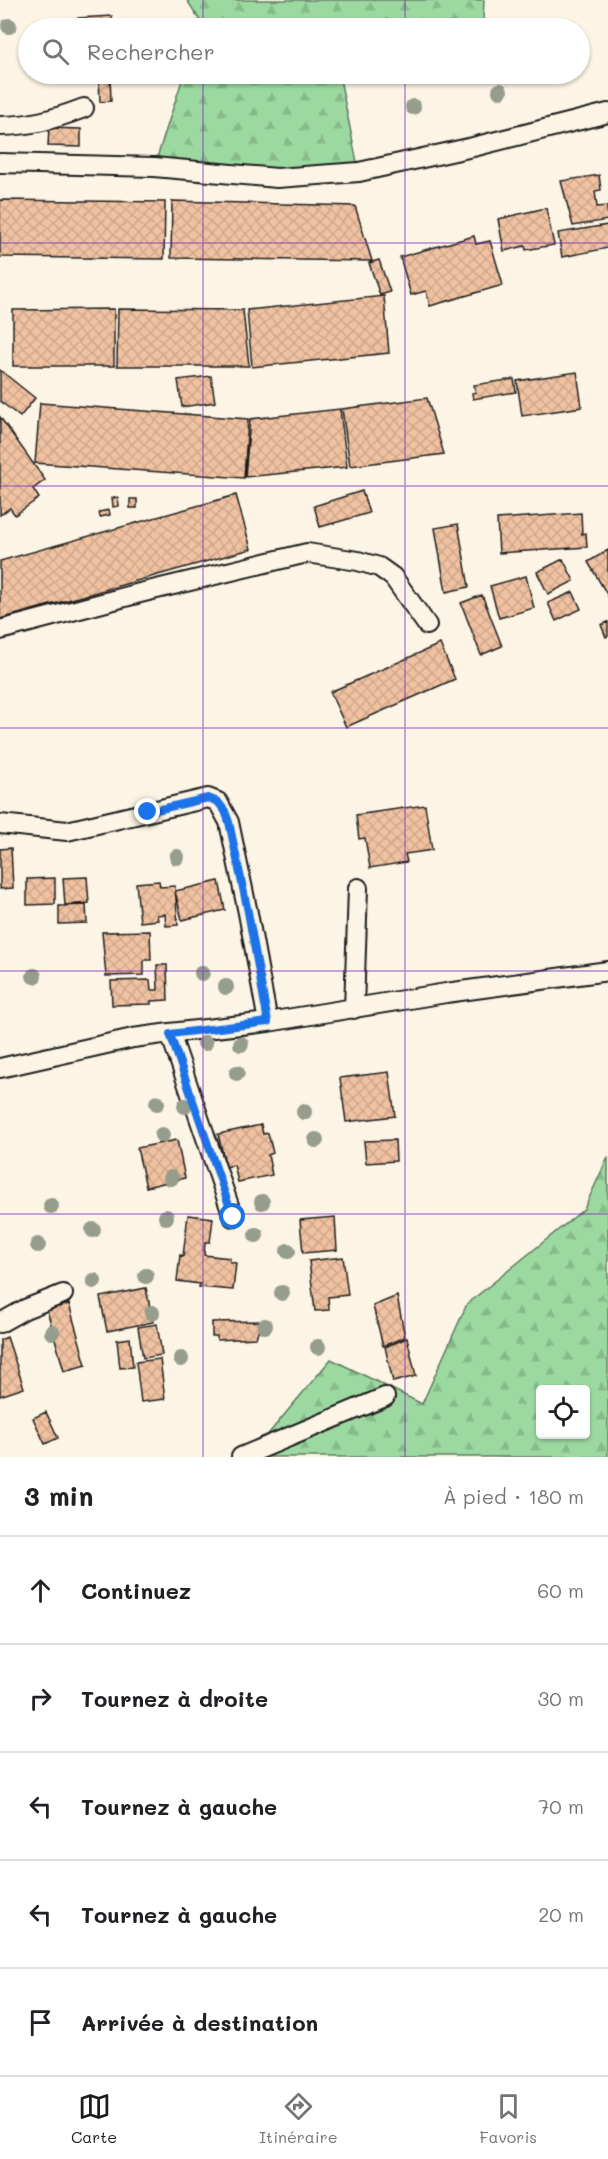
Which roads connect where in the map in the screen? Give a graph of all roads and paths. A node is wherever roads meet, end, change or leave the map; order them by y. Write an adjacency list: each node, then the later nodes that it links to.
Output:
1 (84, 108): 3 (street)
2 (608, 113): 4 (street)
3 (0, 126)
4 (0, 163)
5 (427, 625): 6 (street)
6 (0, 630)
7 (0, 824): 11 (street)
8 (358, 888): 10 (street)
9 (608, 971): 10 (street)
10 (354, 1009): 11 (street)
11 (268, 1022): 12 (street)
12 (170, 1034): 13 (street); 14 (street)
13 (0, 1068)
14 (233, 1217)
15 (63, 1294): 16 (street)
16 (0, 1323)
17 (385, 1396): 18 (street)
18 (241, 1457)

